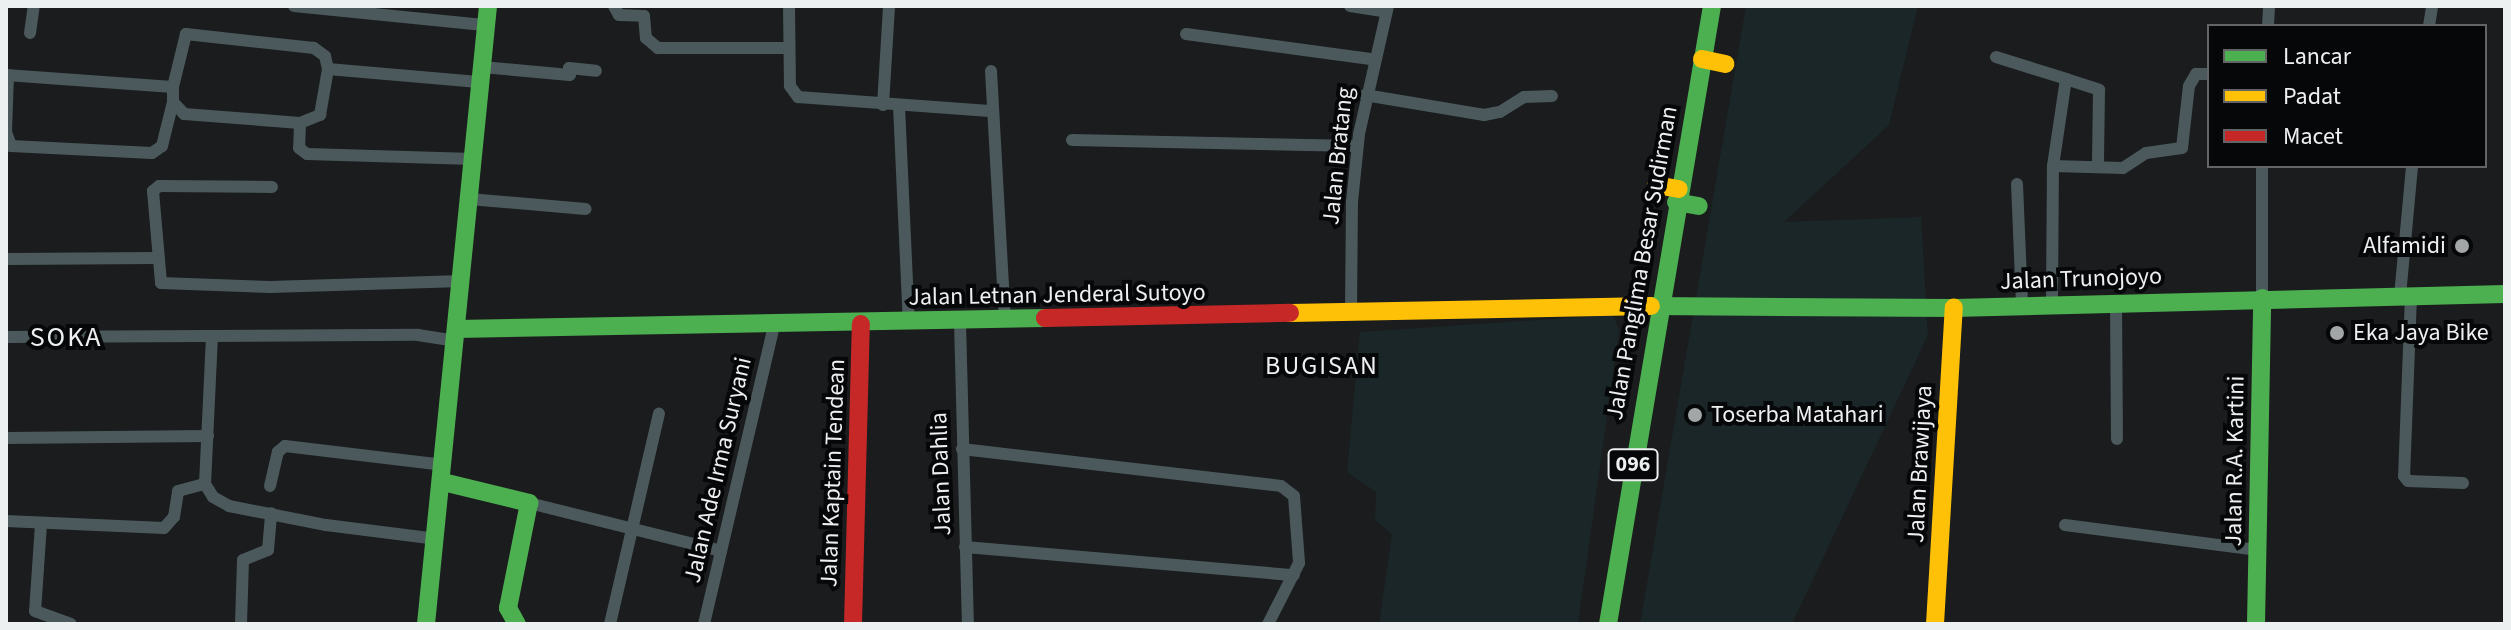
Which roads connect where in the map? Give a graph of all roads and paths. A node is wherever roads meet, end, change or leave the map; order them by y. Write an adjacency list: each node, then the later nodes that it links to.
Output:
1 (34, 6): 11 (street)
2 (294, 6): 10 (street)
3 (488, 6): 10 (main road)
4 (614, 6): 13 (street)
5 (789, 6): 13 (street)
6 (889, 6): 29 (street)
7 (1350, 6): 9 (street)
8 (1712, 6): 16 (main road, Jalan Panglima Besar Sudirman / 096)
9 (1387, 9): 15 (street, Jalan Bratang)
10 (486, 25): 21 (main road)
11 (30, 33)
12 (1186, 34): 15 (street)
13 (787, 48): 29 (street)
14 (1996, 57): 24 (street)
15 (1372, 59): 26 (street, Jalan Bratang)
16 (1702, 59): 17 (main road); 43 (main road, Jalan Panglima Besar Sudirman / 096)
17 (1725, 64)
18 (328, 69): 21 (street); 25 (street); 32 (street)
19 (596, 71): 21 (street)
20 (991, 71): 31 (street)
21 (482, 74): 35 (main road)
22 (2207, 74): 37 (street)
23 (7, 75): 25 (street); 28 (street)
24 (2066, 79): 36 (street); 37 (street)
25 (173, 87): 28 (street)
26 (1365, 95): 27 (street); 34 (street, Jalan Bratang)
27 (1552, 96)
28 (173, 102): 32 (street)
29 (883, 105): 30 (street)
30 (899, 106): 31 (street); 61 (street)
31 (989, 111): 59 (street)
32 (300, 123): 35 (street)
33 (1072, 140): 34 (street)
34 (1357, 146): 58 (street, Jalan Bratang)
35 (473, 159): 44 (main road)
36 (2053, 166): 37 (street); 53 (street)
37 (2098, 166)
38 (2262, 168): 52 (street)
39 (2412, 168): 51 (street)
40 (2017, 184): 55 (street)
41 (1656, 185): 43 (main road)
42 (272, 187): 47 (street)
43 (1677, 195): 45 (main road); 56 (main road, Jalan Panglima Besar Sudirman / 096)
44 (469, 199): 46 (street); 49 (main road)
45 (1699, 206)
46 (586, 209)
47 (157, 258): 48 (street); 49 (street)
48 (6, 259)
49 (462, 281): 64 (main road)
50 (2505, 294): 51 (main road, Jalan Trunojoyo)
51 (2406, 296): 52 (main road, Jalan Trunojoyo); 73 (street)
52 (2262, 298): 54 (main road, Jalan Trunojoyo); 84 (main road, Jalan R.A. Kartini)
53 (2052, 302): 54 (main road, Jalan Trunojoyo); 55 (main road, Jalan Trunojoyo)
54 (2116, 302): 70 (street)
55 (2022, 304): 57 (main road, Jalan Trunojoyo)
56 (1658, 306): 57 (main road, Jalan Trunojoyo); 58 (main road, Jalan Letnan Jenderal Sutoyo); 96 (main road, Jalan Panglima Besar Sudirman / 096)
57 (1954, 308): 97 (main road, Jalan Brawijaya)
58 (1351, 313): 59 (main road, Jalan Letnan Jenderal Sutoyo)
59 (1005, 321): 60 (main road, Jalan Letnan Jenderal Sutoyo)
60 (960, 322): 61 (main road, Jalan Letnan Jenderal Sutoyo); 71 (street, Jalan Dahlia)
61 (909, 323): 62 (main road, Jalan Letnan Jenderal Sutoyo)
62 (861, 324): 63 (main road, Jalan Letnan Jenderal Sutoyo); 93 (main road, Jalan Kaptain Tendean)
63 (774, 326): 64 (main road, Jalan Letnan Jenderal Sutoyo); 85 (street, Jalan Ade Irma Suryani)
64 (456, 335): 65 (street); 72 (main road)
65 (212, 336): 66 (street); 68 (street)
66 (6, 337)
67 (659, 414): 81 (street)
68 (208, 436): 69 (street); 74 (street)
69 (6, 438)
70 (2117, 439)
71 (962, 449): 83 (street, Jalan Dahlia); 86 (street)
72 (443, 473): 75 (street); 76 (main road); 82 (main road)
73 (2463, 483)
74 (205, 484): 77 (street); 79 (street)
75 (270, 486)
76 (529, 503): 81 (street); 90 (main road)
77 (271, 513): 82 (street); 88 (street)
78 (6, 521): 79 (street)
79 (41, 524): 87 (street)
80 (2065, 525): 84 (street)
81 (632, 529): 85 (street); 91 (street)
82 (437, 539): 89 (main road)
83 (965, 547): 86 (street); 94 (street, Jalan Dahlia)
84 (2258, 550): 98 (main road, Jalan R.A. Kartini)
85 (721, 551): 92 (street, Jalan Ade Irma Suryani)
86 (1294, 575): 95 (street)
87 (71, 624)
88 (241, 624)
89 (426, 624)
90 (517, 624)
91 (610, 624)
92 (704, 624)
93 (853, 624)
94 (968, 624)
95 (1268, 624)
96 (1608, 624)
97 (1935, 624)
98 (2256, 624)

